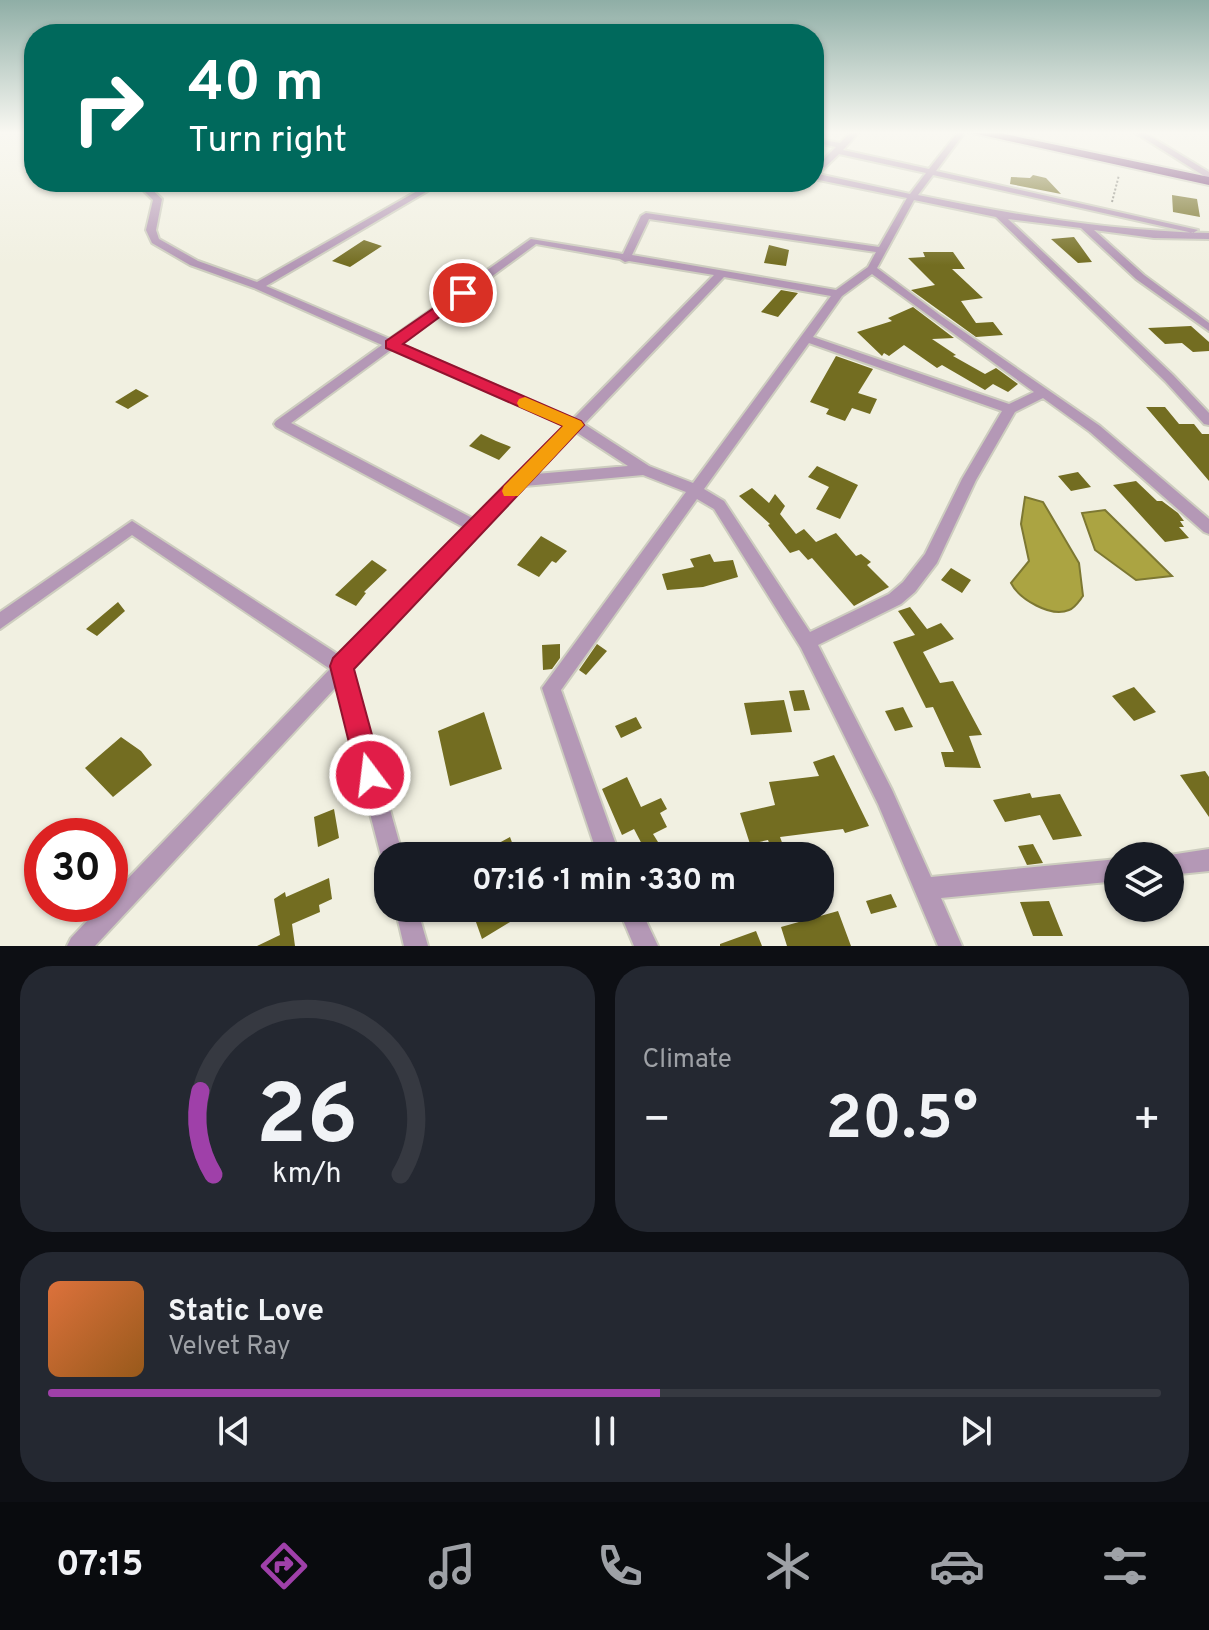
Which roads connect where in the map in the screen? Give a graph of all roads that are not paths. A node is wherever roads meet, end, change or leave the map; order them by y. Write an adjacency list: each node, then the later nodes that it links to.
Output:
1 (928, 176): 6 (street)
2 (959, 176): 9 (street)
3 (824, 177): 6 (street)
4 (150, 192): 14 (street)
5 (422, 192): 14 (street)
6 (911, 198): 7 (street); 10 (street)
7 (999, 215): 8 (street); 21 (street)
8 (1084, 226): 9 (street); 16 (street)
9 (1209, 234)
10 (883, 250): 11 (street); 12 (street)
11 (625, 259): 13 (street); 18 (street)
12 (872, 269): 15 (street); 19 (street)
13 (720, 275): 15 (street); 22 (street)
14 (258, 286): 18 (street)
15 (838, 294): 17 (street)
16 (1209, 328)
17 (806, 338): 20 (street); 25 (street)
18 (392, 344): 22 (street); 26 (street)
19 (1043, 393): 20 (street); 27 (street)
20 (1010, 409): 29 (street)
21 (1209, 421)
22 (575, 425): 23 (street); 24 (street)
23 (644, 470): 24 (street); 25 (street)
24 (521, 481): 26 (street)
25 (694, 491): 29 (street); 32 (street)
26 (476, 527): 30 (street)
27 (1209, 528)
28 (0, 621): 30 (street)
29 (807, 642): 36 (street)
30 (341, 666): 31 (street); 39 (street)
31 (388, 842)
32 (604, 842)
33 (1209, 860): 34 (street)
34 (1184, 863)
35 (1104, 871): 36 (street)
36 (924, 889): 42 (street)
37 (410, 922): 40 (street)
38 (635, 922): 41 (street)
39 (79, 946)
40 (416, 946)
41 (646, 946)
42 (950, 946)

